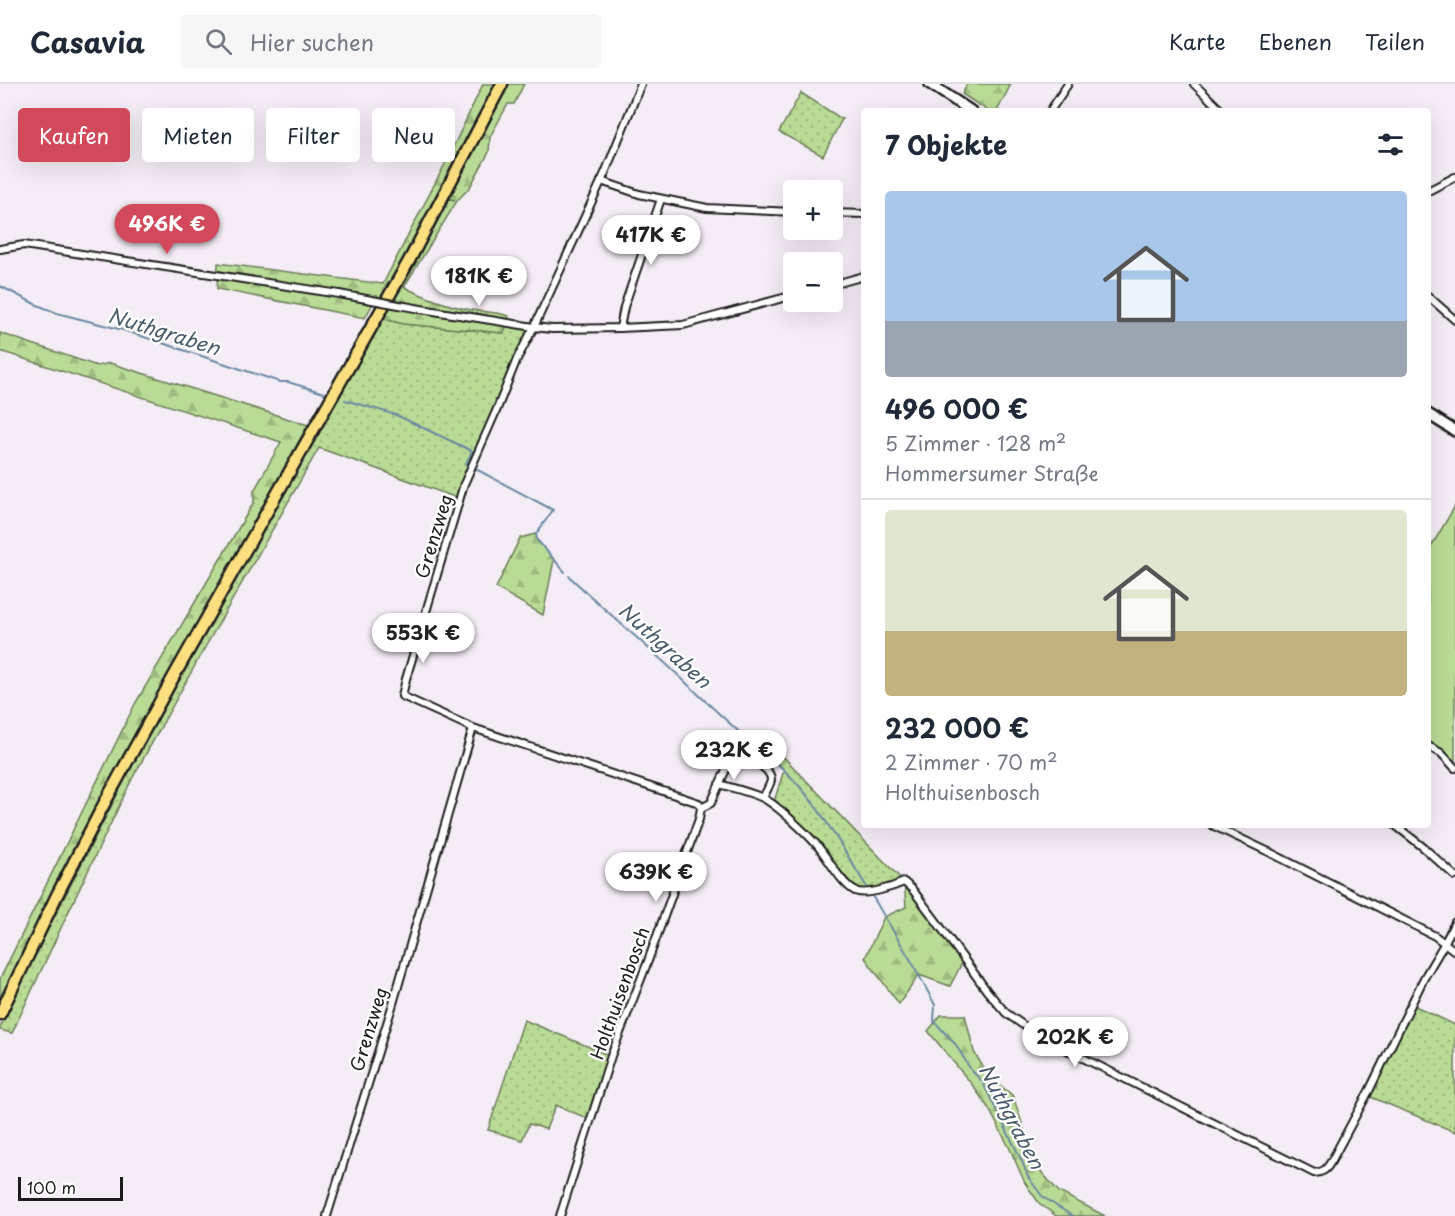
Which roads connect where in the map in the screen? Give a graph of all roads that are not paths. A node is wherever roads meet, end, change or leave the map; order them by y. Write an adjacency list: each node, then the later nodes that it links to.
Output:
1 (502, 84): 38 (main road)
2 (642, 84): 10 (street, Grenzweg)
3 (930, 84): 6 (main road)
4 (1068, 84): 7 (street)
5 (1194, 84): 8 (street)
6 (966, 108)
7 (1052, 108)
8 (1219, 108)
9 (1455, 177): 11 (street)
10 (601, 181): 12 (street); 22 (street, Grenzweg)
11 (1431, 189)
12 (662, 199): 13 (street); 23 (street)
13 (783, 211)
14 (843, 213): 15 (street)
15 (861, 214)
16 (0, 249): 22 (street, bridge)
17 (861, 277): 18 (street)
18 (843, 282)
19 (783, 298): 23 (street)
20 (1431, 299): 21 (street)
21 (1455, 320)
22 (534, 327): 23 (street); 26 (street, Grenzweg)
23 (620, 328)
24 (1431, 416): 25 (main road)
25 (1455, 431)
26 (472, 728): 31 (street); 39 (street, Grenzweg)
27 (1431, 748): 28 (street)
28 (1455, 768)
29 (719, 784): 30 (street); 30 (street); 31 (street)
30 (763, 798): 36 (street)
31 (701, 808): 40 (street, Holthuisenbosch)
32 (1218, 828): 36 (street)
33 (1399, 828): 34 (street)
34 (1455, 876)
35 (1455, 922): 36 (street)
36 (1444, 944): 37 (street)
37 (1455, 951)
38 (0, 1014)
39 (327, 1216)
40 (560, 1216)

